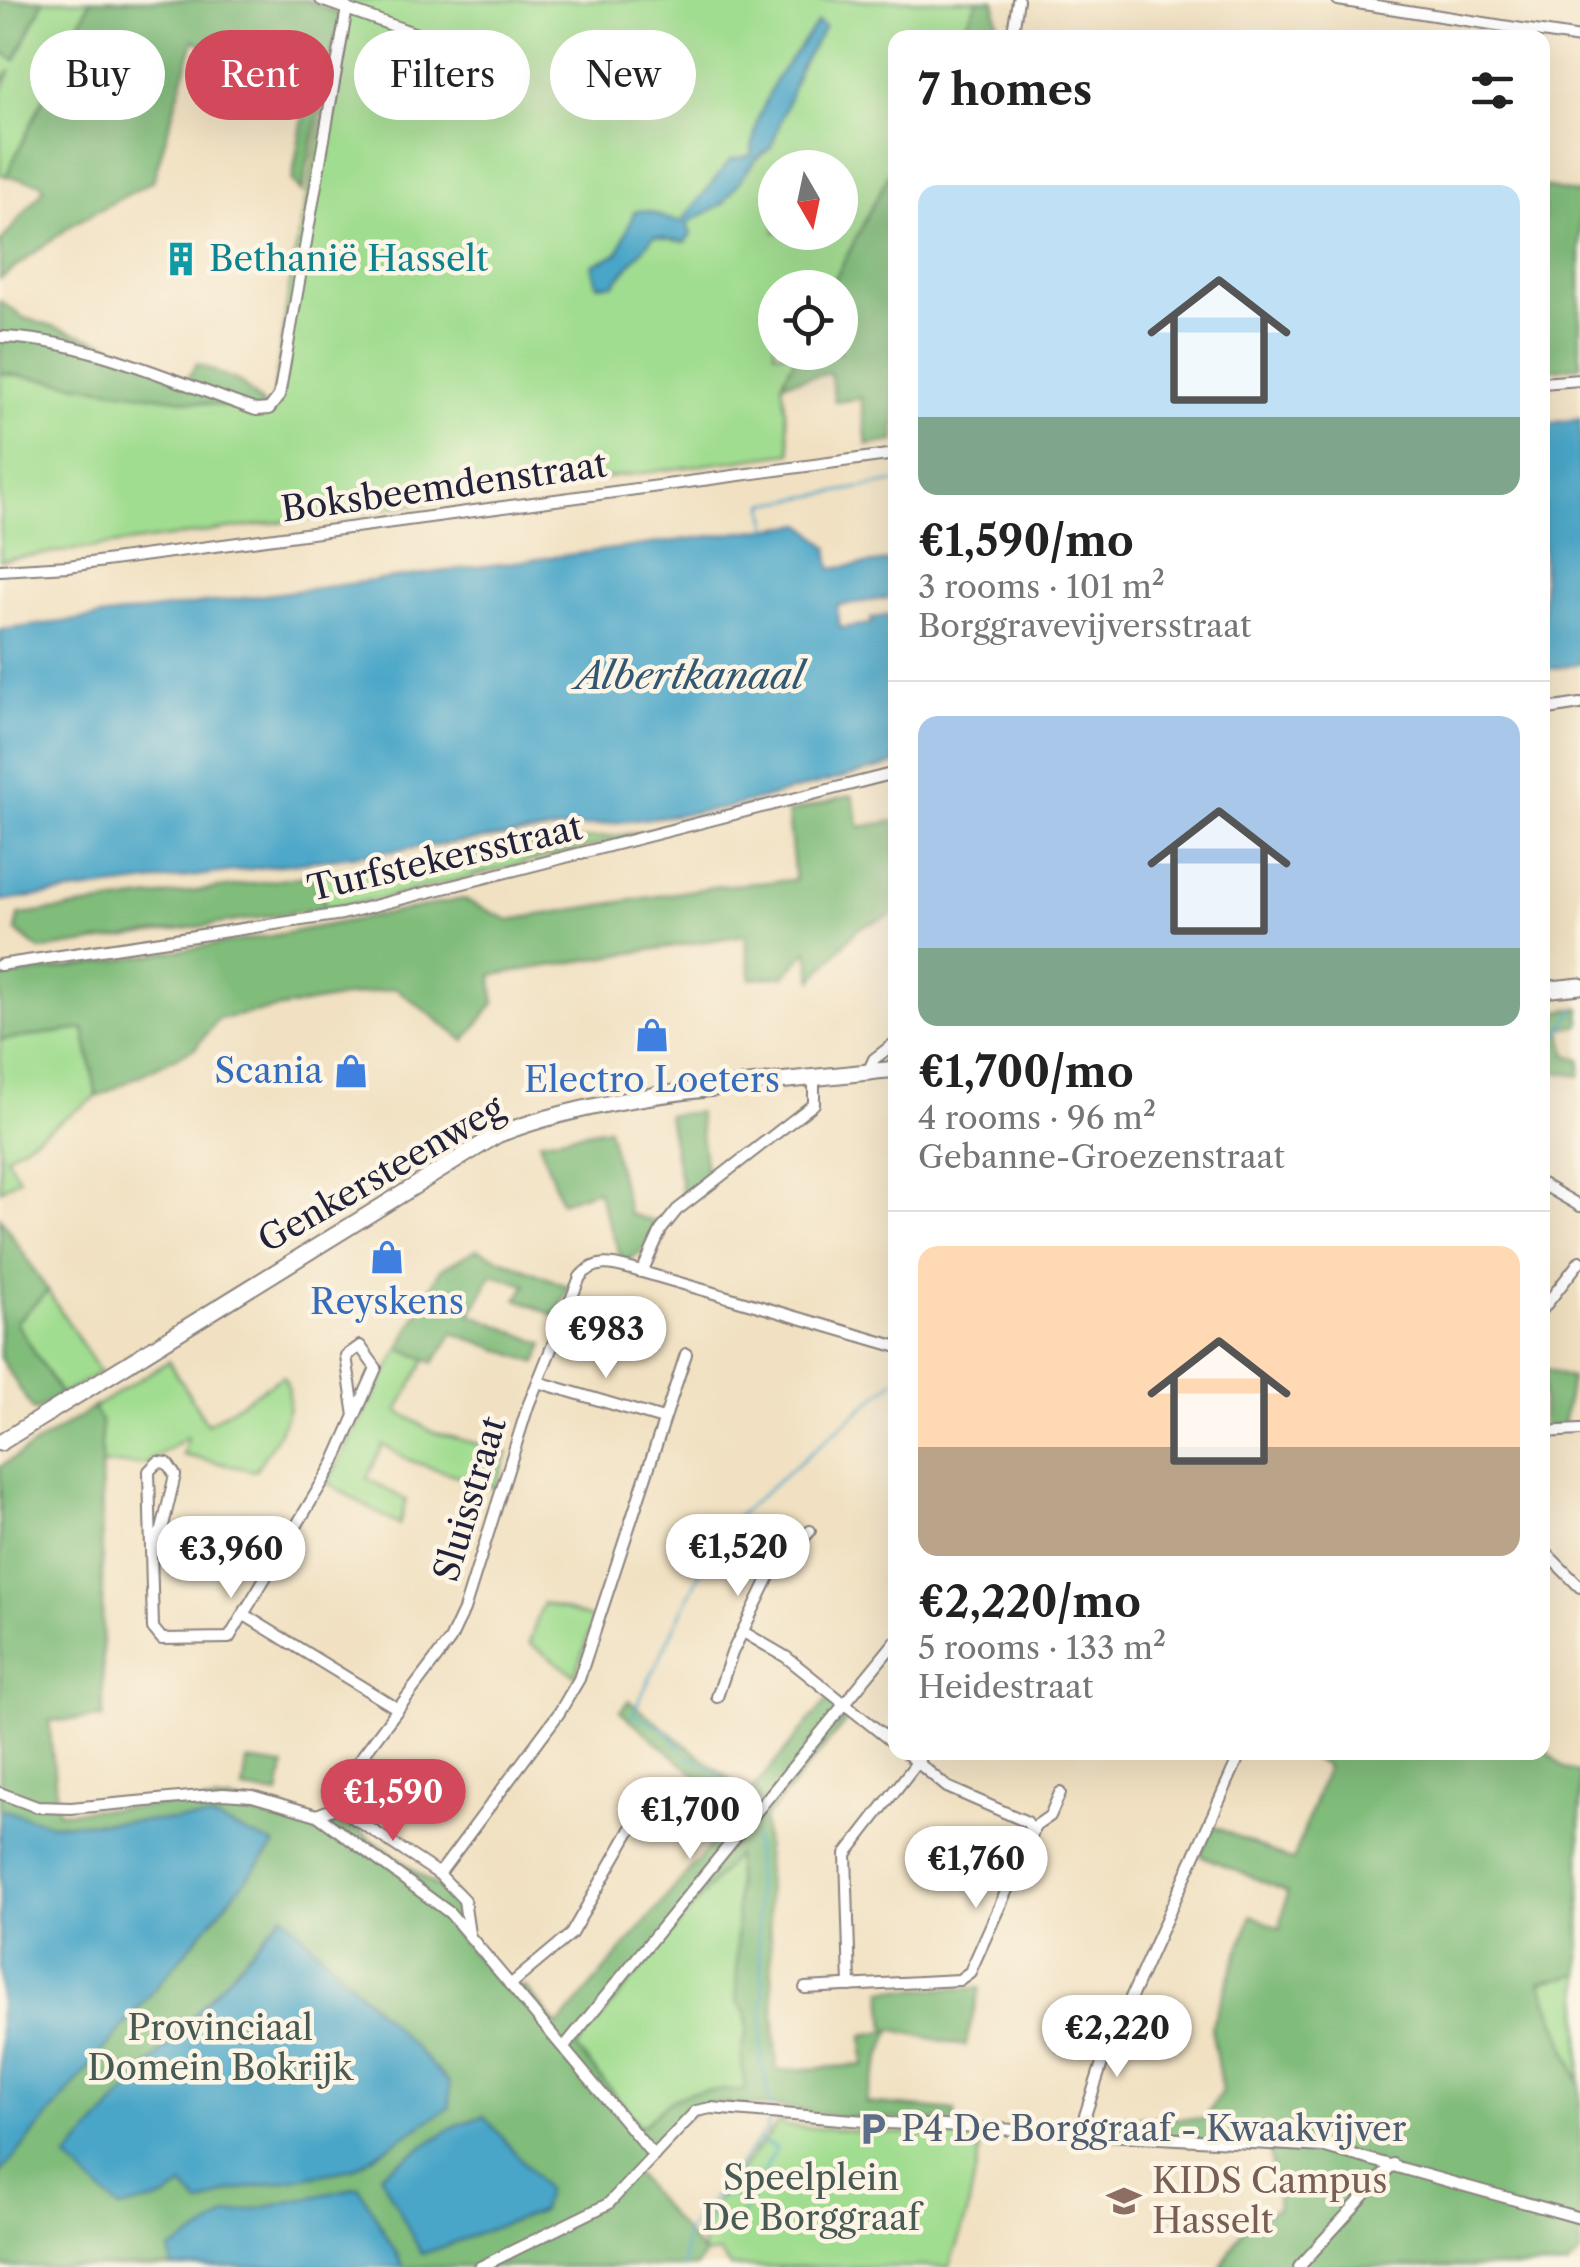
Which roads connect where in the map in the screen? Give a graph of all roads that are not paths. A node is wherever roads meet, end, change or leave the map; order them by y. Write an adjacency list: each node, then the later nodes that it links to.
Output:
1 (322, 0): 4 (street)
2 (1018, 0): 6 (street)
3 (1338, 0): 7 (street)
4 (347, 8): 5 (street); 10 (street)
5 (408, 30)
6 (1013, 30)
7 (1529, 30)
8 (1550, 33): 9 (street)
9 (1580, 38)
10 (0, 338)
11 (1580, 380): 12 (street)
12 (1550, 382)
13 (888, 455): 14 (street, Boksbeemdenstraat)
14 (0, 570)
15 (1580, 704): 16 (street)
16 (1550, 709)
17 (888, 774): 18 (street, Turfstekersstraat)
18 (0, 965)
19 (1580, 986): 20 (main road)
20 (1550, 989)
21 (888, 1048): 23 (street)
22 (888, 1070): 23 (main road, Genkersteenweg)
23 (868, 1072): 24 (main road, Genkersteenweg)
24 (814, 1079): 28 (street); 37 (main road, Genkersteenweg)
25 (1550, 1189): 26 (street)
26 (1580, 1206)
27 (1580, 1261): 29 (street)
28 (642, 1272): 30 (street); 32 (street, Sluisstraat)
29 (1550, 1300)
30 (888, 1344)
31 (686, 1354): 34 (street)
32 (538, 1382): 34 (street); 47 (street, Sluisstraat)
33 (355, 1416): 33 (street); 42 (street)
34 (662, 1419): 59 (street)
35 (1580, 1430): 36 (street)
36 (1550, 1432)
37 (0, 1442)
38 (810, 1531): 43 (street)
39 (152, 1547): 39 (street); 42 (street)
40 (1550, 1557): 41 (street)
41 (1580, 1588)
42 (246, 1616): 47 (street)
43 (744, 1633): 45 (street); 46 (street)
44 (888, 1651): 46 (street)
45 (717, 1697)
46 (846, 1702): 48 (street); 64 (street)
47 (398, 1708): 55 (street, Sluisstraat)
48 (888, 1738)
49 (914, 1760): 52 (street)
50 (919, 1760): 52 (street)
51 (1237, 1760): 65 (street)
52 (917, 1763): 58 (street); 62 (street)
53 (0, 1793): 57 (street)
54 (1060, 1793): 58 (street)
55 (337, 1807): 57 (street); 59 (street)
56 (653, 1810): 61 (street)
57 (317, 1814): 60 (street)
58 (1034, 1827): 62 (street)
59 (439, 1874): 60 (street)
60 (469, 1934): 61 (street)
61 (510, 1986): 64 (street)
62 (850, 1986): 63 (street)
63 (806, 1988)
64 (565, 2046): 66 (street)
65 (1080, 2132): 66 (street); 67 (street)
66 (654, 2156): 69 (street)
67 (1393, 2164): 68 (street); 70 (street)
68 (1580, 2218)
69 (480, 2267)
70 (1299, 2267)

